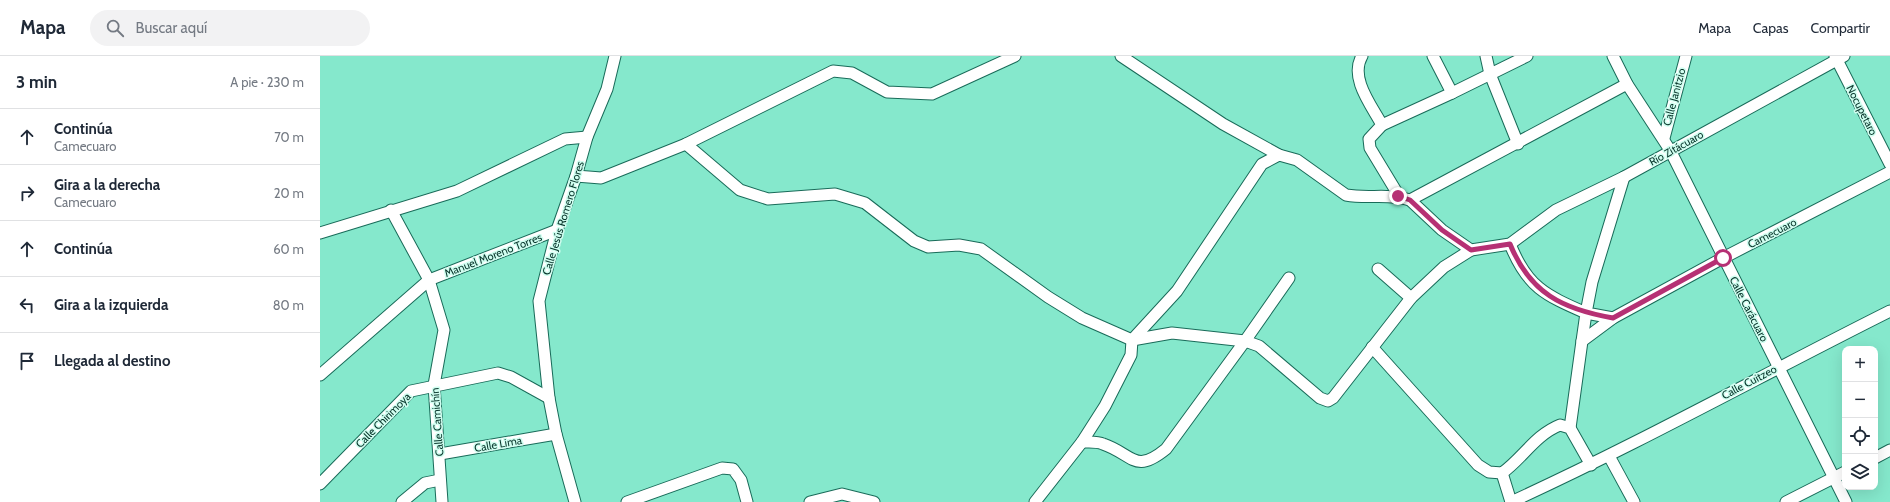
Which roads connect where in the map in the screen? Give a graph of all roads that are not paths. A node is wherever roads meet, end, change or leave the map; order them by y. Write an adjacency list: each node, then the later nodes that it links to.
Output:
1 (615, 56): 15 (street, Calle Jesús Romero Flores)
2 (1015, 56): 17 (street)
3 (1121, 56): 20 (street)
4 (1362, 56): 14 (street)
5 (1433, 56): 13 (street)
6 (1486, 56): 11 (street)
7 (1527, 56): 11 (street)
8 (1613, 56): 12 (street, Calle Carácuaro)
9 (1686, 56): 16 (street, Calle Janitzio)
10 (1839, 57): 19 (street, Río Zitácuaro); 21 (street, Nocupetaro)
11 (1490, 74): 13 (street); 18 (street)
12 (1627, 84): 16 (street, Calle Carácuaro); 18 (street)
13 (1452, 93): 14 (street)
14 (1382, 125): 25 (street)
15 (587, 137): 23 (street, Calle Jesús Romero Flores); 27 (street)
16 (1664, 138): 19 (street, Calle Carácuaro)
17 (686, 144): 23 (street); 40 (street)
18 (1518, 144): 26 (street)
19 (1670, 150): 24 (street, Río Zitácuaro); 32 (street, Calle Carácuaro)
20 (1279, 155): 25 (street); 40 (street)
21 (1890, 164)
22 (1890, 172): 32 (street, Camecuaro)
23 (576, 176): 28 (street, Calle Jesús Romero Flores)
24 (1624, 177): 30 (street, Río Zitácuaro); 38 (street)
25 (1398, 196): 26 (street)
26 (1410, 200): 31 (street)
27 (391, 210): 29 (street); 35 (street, Calle Camichín)
28 (557, 230): 35 (street, Manuel Moreno Torres); 47 (street, Calle Jesús Romero Flores)
29 (320, 233)
30 (1510, 244): 31 (street); 38 (street)
31 (1471, 250): 36 (street)
32 (1723, 258): 39 (street, Camecuaro); 44 (street, Calle Carácuaro)
33 (1378, 269): 36 (street)
34 (1288, 278): 42 (street)
35 (429, 280): 45 (street, Manuel Moreno Torres); 46 (street, Calle Camichín)
36 (1411, 298): 43 (street)
37 (1890, 311): 44 (street, Calle Cuitzeo)
38 (1586, 313): 39 (street); 41 (street)
39 (1613, 318): 41 (street, Camecuaro)
40 (1132, 340): 42 (street); 50 (street)
41 (1582, 340): 48 (street)
42 (1245, 341): 43 (street); 50 (street)
43 (1372, 347): 56 (street)
44 (1778, 367): 53 (street, Calle Cuitzeo); 58 (street, Calle Carácuaro)
45 (320, 375)
46 (434, 385): 47 (street, Calle Chirimoya); 52 (street, Calle Camichín); 60 (street, Calle Chirimoya)
47 (549, 398): 49 (street, Calle Jesús Romero Flores)
48 (1570, 428): 55 (street); 56 (street)
49 (556, 434): 52 (street, Calle Lima); 63 (street, Calle Jesús Romero Flores)
50 (1082, 442): 68 (street)
51 (1890, 450): 54 (street)
52 (440, 454): 59 (street, Calle Camichín)
53 (1609, 456): 55 (street, Calle Cuitzeo); 70 (street)
54 (1878, 456)
55 (1591, 465): 69 (street, Calle Cuitzeo)
56 (1502, 473): 69 (street)
57 (1842, 474): 58 (street)
58 (1834, 478): 71 (street); 72 (street, Calle Carácuaro)
59 (440, 480): 61 (street); 62 (street, Calle Camichín)
60 (320, 484)
61 (402, 502)
62 (442, 502)
63 (575, 502)
64 (627, 502): 65 (street)
65 (747, 502)
66 (810, 502): 67 (street)
67 (874, 502)
68 (1035, 502)
69 (1511, 502)
70 (1634, 502)
71 (1786, 502)
72 (1846, 502)

